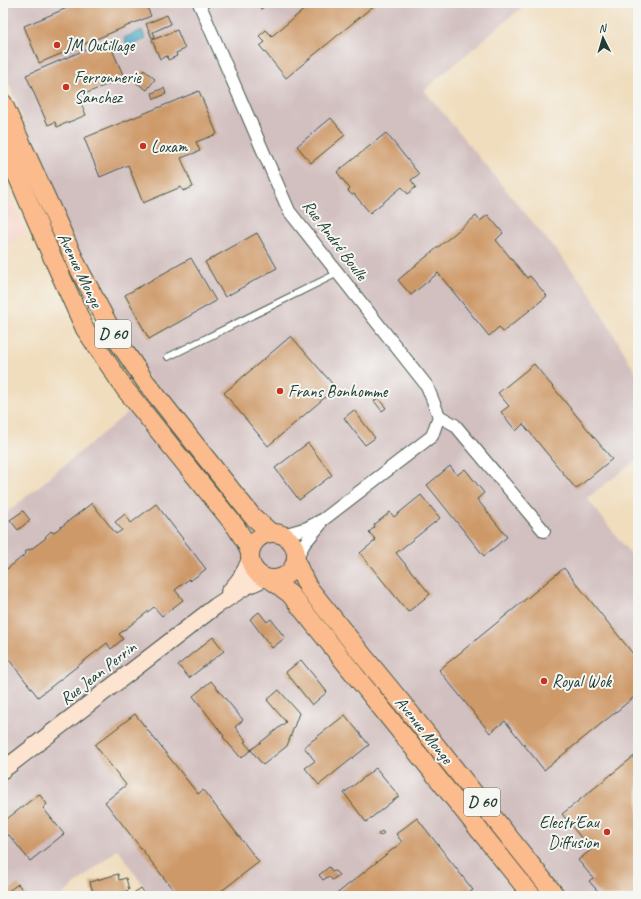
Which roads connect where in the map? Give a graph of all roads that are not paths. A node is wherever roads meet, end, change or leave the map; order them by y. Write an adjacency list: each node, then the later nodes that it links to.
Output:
1 (199, 3): 4 (street, Rue André Boulle)
2 (3, 103): 9 (main road, Avenue Monge / D 60)
3 (3, 142): 10 (main road, Avenue Monge / D 60)
4 (338, 272): 5 (lane); 6 (street, Rue André Boulle)
5 (168, 357)
6 (439, 416): 7 (street); 8 (street)
7 (324, 519): 9 (street); 11 (street)
8 (544, 531)
9 (276, 533): 10 (main road); 11 (main road)
10 (250, 556): 12 (main road); 13 (street, Rue Jean Perrin)
11 (296, 560): 12 (main road); 16 (main road, Avenue Monge / D 60)
12 (268, 579): 13 (street, Rue Jean Perrin); 15 (main road, Avenue Monge / D 60)
13 (216, 606): 14 (street, Rue Jean Perrin)
14 (3, 770)
15 (532, 896)
16 (556, 896)

